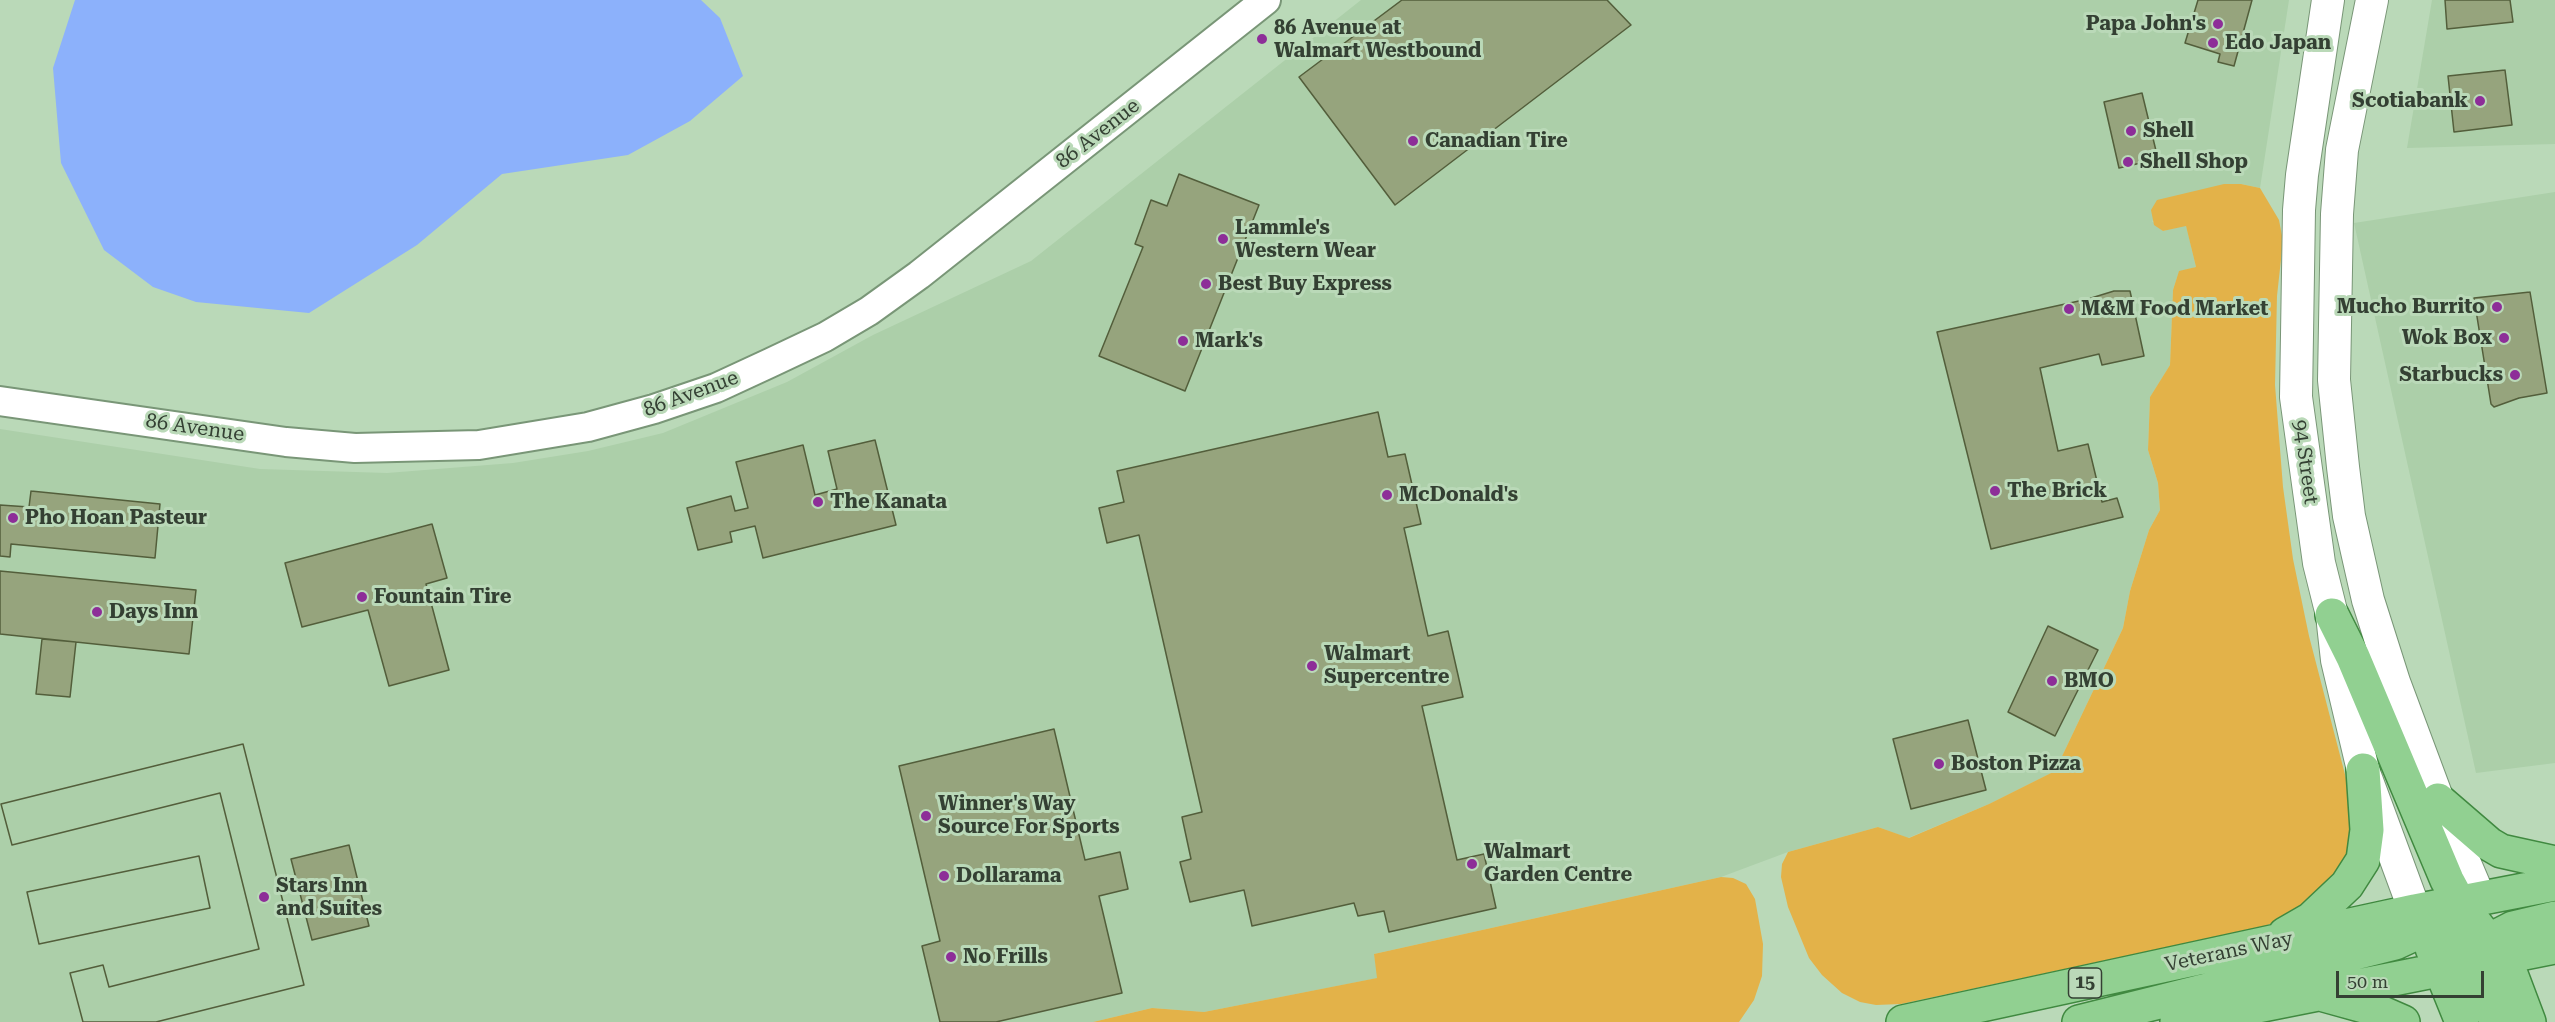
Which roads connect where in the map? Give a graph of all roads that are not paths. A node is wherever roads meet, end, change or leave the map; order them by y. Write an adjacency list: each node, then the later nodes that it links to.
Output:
1 (1266, 0): 4 (street, 86 Avenue)
2 (2328, 0): 5 (main road, 94 Street)
3 (2372, 0): 7 (main road, 94 Street)
4 (0, 401)
5 (2332, 615): 6 (main road, 94 Street); 10 (main road)
6 (2363, 770): 12 (main road, 94 Street); 13 (main road)
7 (2438, 800): 8 (main road); 10 (main road, 94 Street)
8 (2555, 863)
9 (2555, 884): 10 (main road, Veterans Way)
10 (2469, 904): 12 (main road, Veterans Way / 15); 15 (main road)
11 (2555, 918): 15 (main road)
12 (2424, 922): 13 (main road, Veterans Way / 15); 15 (main road); 18 (main road)
13 (2267, 944): 17 (main road, Veterans Way / 15)
14 (2555, 947): 15 (main road)
15 (2477, 952): 16 (main road); 21 (main road); 22 (main road); 23 (main road)
16 (2317, 993): 19 (main road); 20 (main road)
17 (1903, 1022)
18 (2079, 1022)
19 (2176, 1022)
20 (2403, 1022)
21 (2462, 1022)
22 (2497, 1022)
23 (2529, 1022)

